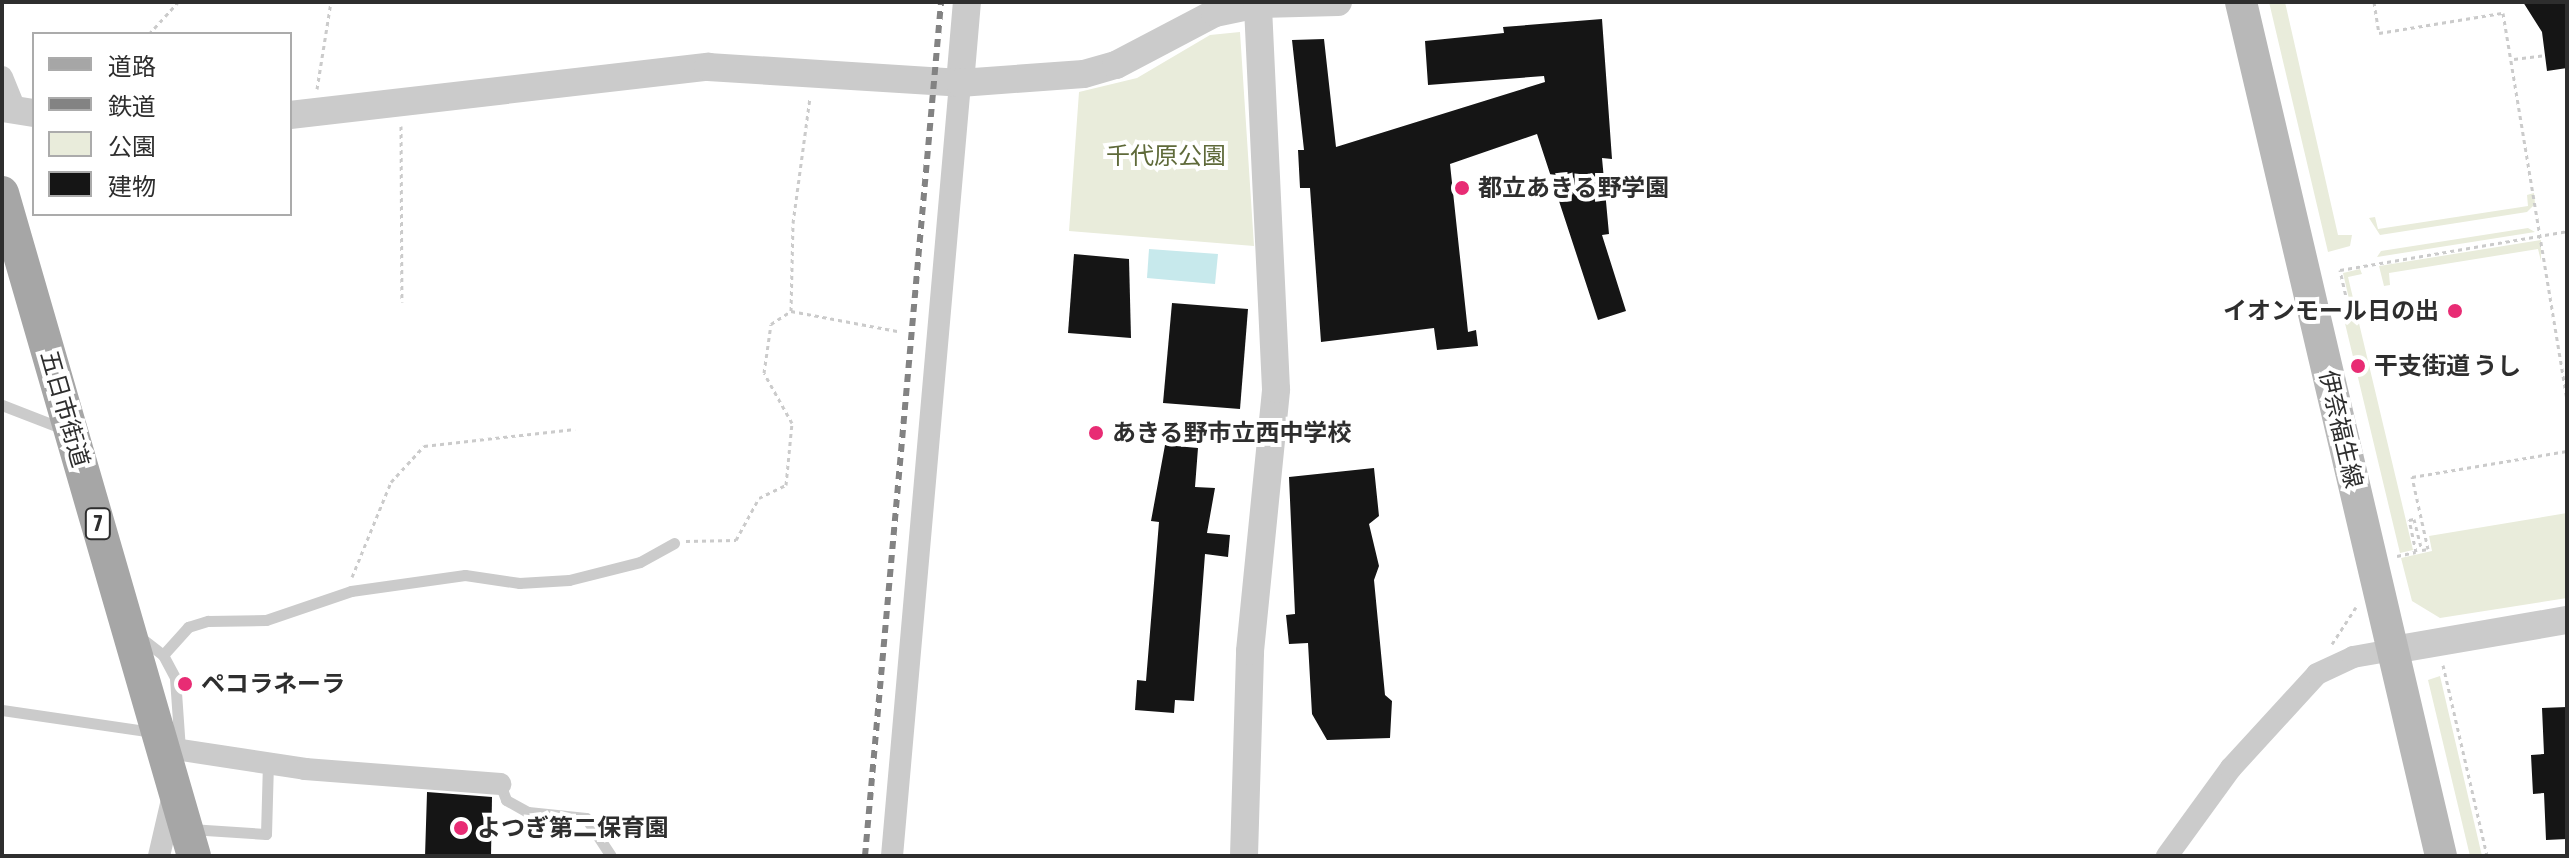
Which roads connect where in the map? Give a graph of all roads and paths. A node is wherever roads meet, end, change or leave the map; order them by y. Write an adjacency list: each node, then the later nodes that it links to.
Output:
1 (178, 2): 8 (path)
2 (331, 2): 16 (path)
3 (967, 2): 13 (street)
4 (1338, 2): 7 (street)
5 (2241, 2): 35 (main road, 伊奈福生線)
6 (2374, 2): 10 (path)
7 (1258, 4): 13 (street); 47 (street)
8 (151, 32)
9 (2545, 55): 10 (path)
10 (2514, 59): 19 (path)
11 (815, 71): 13 (street); 14 (street); 22 (path)
12 (2, 77): 15 (street)
13 (960, 83): 46 (street)
14 (401, 102): 16 (street); 21 (path)
15 (17, 110)
16 (302, 114)
17 (2, 193): 20 (main road, 五日市街道 / 7)
18 (2567, 231): 19 (path)
19 (2541, 236): 23 (path); 25 (path)
20 (8, 241): 28 (main road, 五日市街道 / 7)
21 (402, 302)
22 (791, 311): 24 (path); 30 (path)
23 (2339, 312)
24 (897, 331)
25 (2567, 401)
26 (2, 405): 28 (lane)
27 (575, 429): 32 (path)
28 (72, 432): 34 (main road, 五日市街道 / 7)
29 (2567, 451): 31 (path)
30 (674, 543): 32 (lane)
31 (2397, 556)
32 (346, 593): 36 (lane)
33 (2567, 620): 35 (street)
34 (127, 627): 36 (lane); 39 (main road, 五日市街道 / 7)
35 (2393, 650): 48 (street); 49 (main road, 伊奈福生線)
36 (163, 655): 39 (lane)
37 (2443, 661): 50 (path)
38 (2, 710): 39 (lane)
39 (167, 743): 40 (street); 42 (main road, 五日市街道 / 7)
40 (268, 764): 41 (street); 43 (lane)
41 (500, 784): 45 (lane)
42 (174, 790): 43 (main road, 五日市街道 / 7); 44 (street)
43 (190, 842)
44 (159, 856)
45 (611, 856)
46 (892, 856)
47 (1244, 856)
48 (2167, 856)
49 (2441, 856)
50 (2487, 856)

